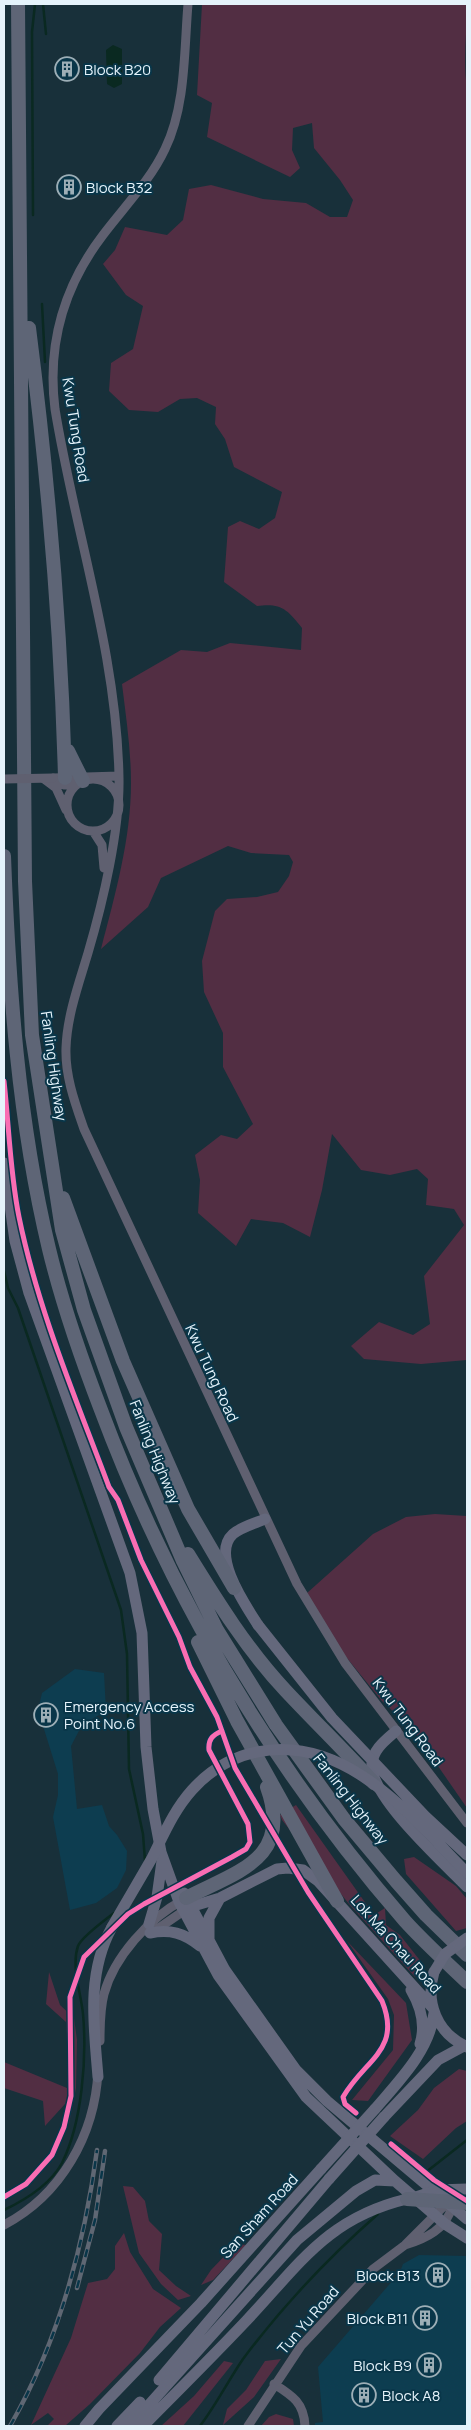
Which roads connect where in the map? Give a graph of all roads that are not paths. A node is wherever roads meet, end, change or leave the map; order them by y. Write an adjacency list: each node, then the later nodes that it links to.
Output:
1 (18, 4): 3 (highway, Fanling Highway)
2 (188, 4): 4 (street, Kwu Tung Road)
3 (21, 270): 8 (highway); 16 (highway, Fanling Highway)
4 (118, 764): 5 (street, Kwu Tung Road); 9 (street)
5 (119, 776): 8 (street); 10 (street, Kwu Tung Road)
6 (43, 778): 7 (street, bridge); 8 (street, bridge); 8 (street); 11 (street)
7 (4, 779)
8 (69, 781): 9 (street); 11 (street)
9 (101, 781): 10 (street)
10 (119, 806): 12 (street); 14 (street, Kwu Tung Road)
11 (69, 815): 12 (street)
12 (93, 831): 14 (street, Kwu Tung Road)
13 (4, 856): 17 (highway)
14 (104, 890): 19 (street, Kwu Tung Road)
15 (4, 1163): 25 (main road)
16 (54, 1177): 18 (highway, Fanling Highway); 20 (highway)
17 (136, 1498): 22 (highway); 38 (highway)
18 (160, 1508): 23 (highway); 36 (highway, Fanling Highway)
19 (265, 1519): 20 (main road); 21 (street, Kwu Tung Road)
20 (234, 1588): 27 (main road, bridge)
21 (396, 1731): 23 (main road); 24 (street, Kwu Tung Road)
22 (256, 1757): 31 (highway); 32 (highway)
23 (376, 1786): 29 (main road)
24 (467, 1823)
25 (156, 1827): 26 (main road); 32 (main road)
26 (161, 1852): 32 (main road); 33 (main road)
27 (467, 1855)
28 (467, 1873): 42 (main road, bridge)
29 (467, 1887)
30 (220, 1898): 31 (main road, Lok Ma Chau Road); 32 (main road, Lok Ma Chau Road); 35 (main road)
31 (337, 1901): 37 (main road, Lok Ma Chau Road)
32 (185, 1904): 33 (street); 35 (main road)
33 (150, 1929): 35 (main road); 42 (street)
34 (467, 1938): 39 (main road, San Sham Road, bridge)
35 (207, 1947): 43 (main road); 47 (main road)
36 (467, 1955)
37 (404, 1976): 39 (main road, Lok Ma Chau Road); 41 (main road)
38 (467, 1982)
39 (433, 2010): 40 (main road, Lok Ma Chau Road); 41 (main road, San Sham Road)
40 (466, 2046): 55 (main road, San Sham Road, bridge)
41 (417, 2056): 57 (main road, San Sham Road, bridge)
42 (98, 2077): 51 (street)
43 (398, 2183): 45 (main road); 54 (main road)
44 (467, 2189): 45 (main road, bridge)
45 (409, 2197): 46 (highway, bridge); 48 (main road); 60 (main road)
46 (467, 2203)
47 (449, 2205): 48 (street, Tun Yu Road); 49 (main road); 50 (street)
48 (435, 2214): 50 (main road); 53 (street, Tun Yu Road)
49 (466, 2218)
50 (444, 2224): 52 (main road); 53 (street, Tun Yu Road)
51 (4, 2225)
52 (467, 2238)
53 (405, 2245): 56 (street, Tun Yu Road)
54 (258, 2282): 55 (main road); 59 (main road)
55 (191, 2344): 58 (main road, San Sham Road)
56 (274, 2384): 61 (street, Tun Yu Road); 62 (street)
57 (85, 2426)
58 (117, 2426)
59 (130, 2426)
60 (143, 2426)
61 (248, 2426)
62 (305, 2426)

